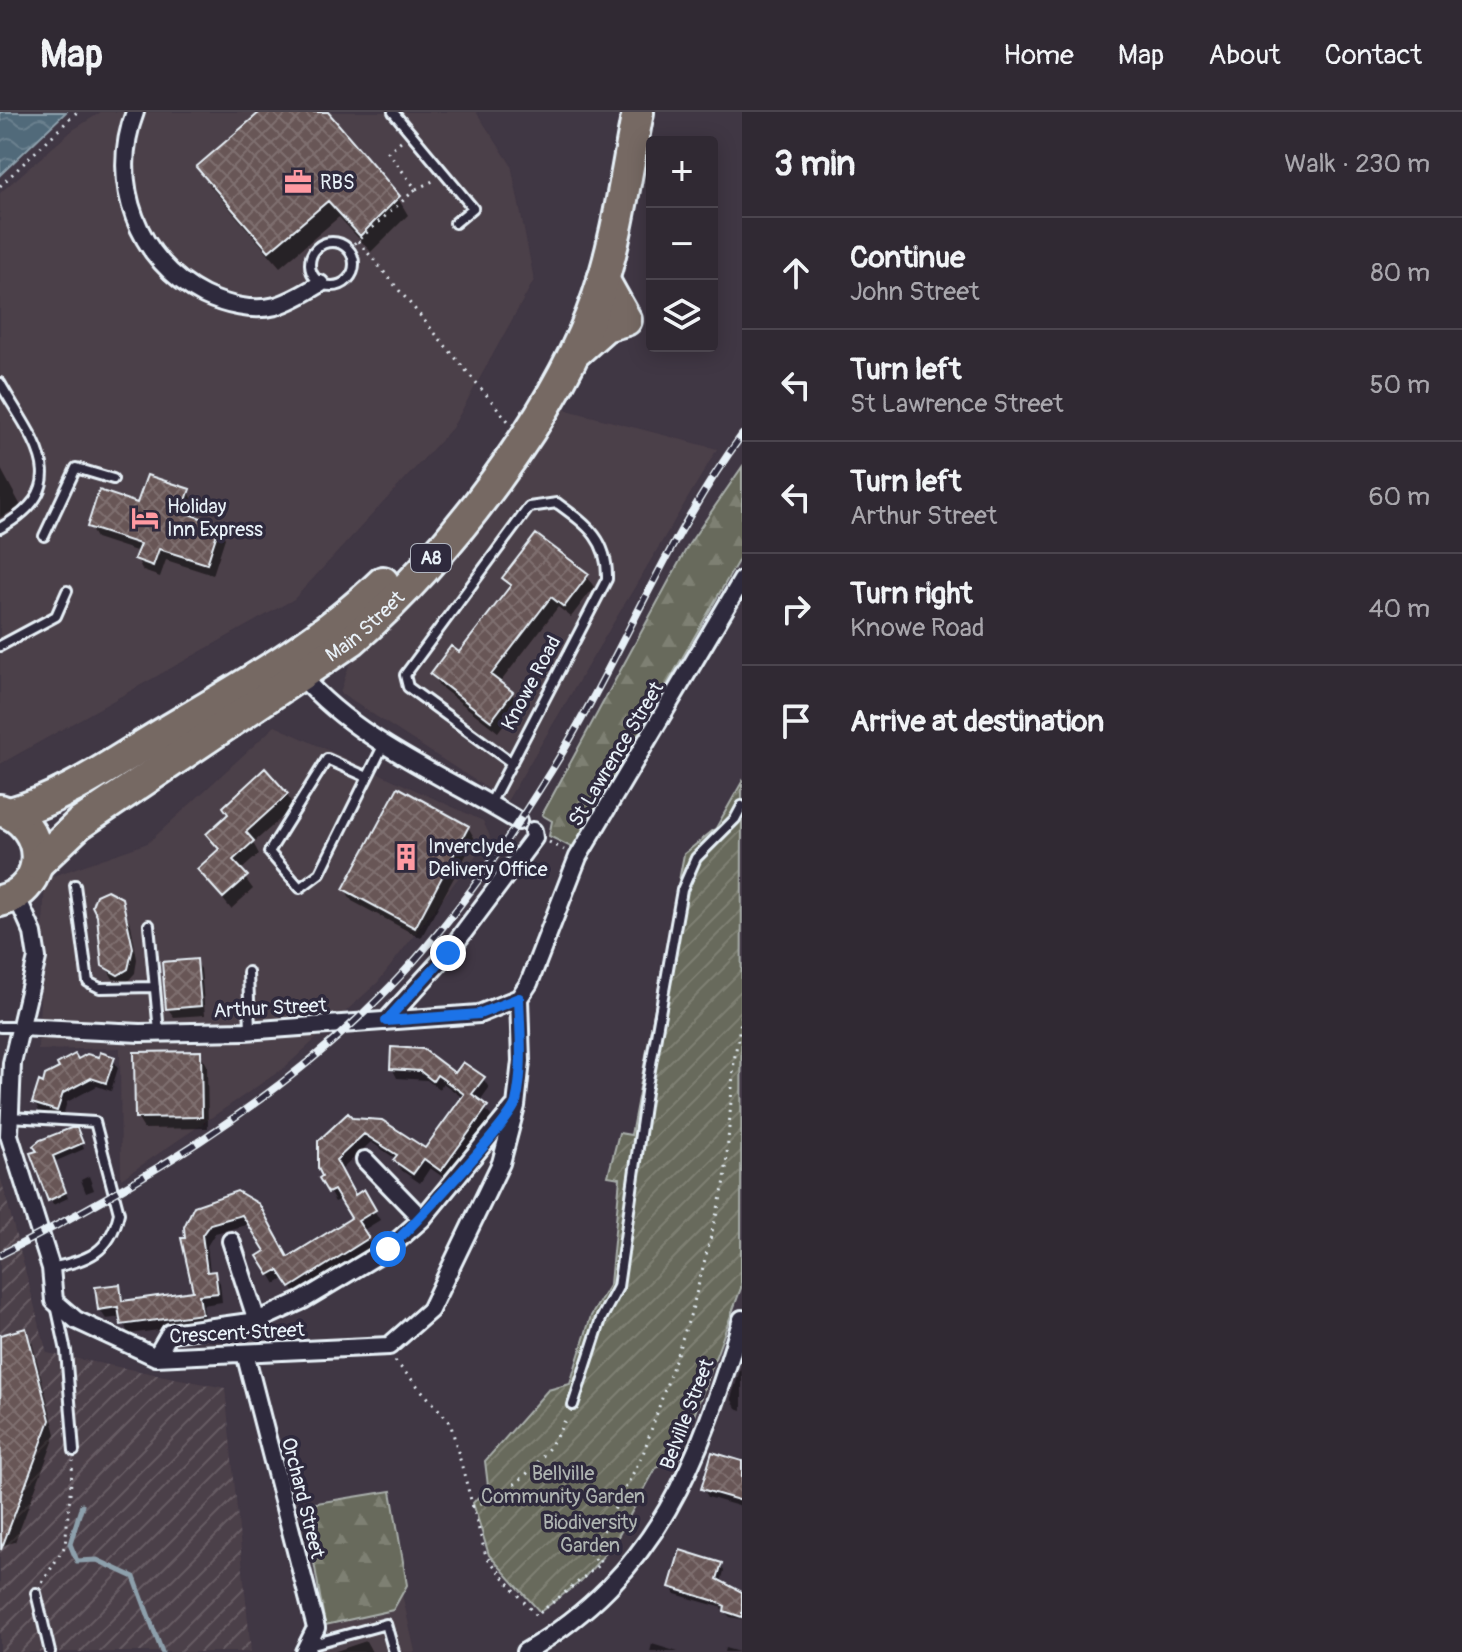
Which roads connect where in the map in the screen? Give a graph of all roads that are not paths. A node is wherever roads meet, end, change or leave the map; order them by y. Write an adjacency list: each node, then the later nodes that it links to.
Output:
1 (135, 112): 6 (street)
2 (393, 112): 5 (lane)
3 (617, 112): 20 (highway, Main Street / A8)
4 (638, 112): 14 (highway, Main Street / A8)
5 (455, 223)
6 (320, 284): 6 (lane)
7 (0, 383): 9 (lane)
8 (113, 479): 10 (lane)
9 (0, 528)
10 (44, 536)
11 (742, 580): 29 (street, St Lawrence Street)
12 (67, 591): 13 (lane)
13 (0, 646)
14 (302, 677): 15 (street); 23 (highway, Main Street / A8)
15 (384, 744): 17 (lane); 18 (street)
16 (512, 763): 16 (lane, Knowe Road); 18 (lane, Knowe Road)
17 (367, 777): 17 (lane)
18 (490, 804): 21 (street)
19 (742, 806): 47 (lane)
20 (5, 812): 23 (highway, A8)
21 (518, 821)
22 (534, 833): 30 (street)
23 (37, 864): 25 (highway, A8)
24 (75, 885): 28 (lane)
25 (8, 898): 32 (street)
26 (149, 925): 28 (lane)
27 (248, 972): 33 (lane)
28 (155, 987): 34 (lane)
29 (519, 998): 30 (street, Arthur Street); 35 (street, St Lawrence Street)
30 (386, 1021): 33 (street, Arthur Street)
31 (0, 1027): 32 (lane)
32 (20, 1027): 34 (street, Arthur Street); 36 (street)
33 (250, 1030): 34 (street, Arthur Street)
34 (159, 1033)
35 (516, 1106): 38 (street); 44 (street, St Lawrence Street)
36 (9, 1117): 40 (street); 40 (lane)
37 (365, 1160): 38 (street)
38 (422, 1219): 43 (street)
39 (231, 1241): 43 (street)
40 (51, 1268): 41 (street)
41 (54, 1301): 46 (street, Crescent Street); 48 (lane)
42 (742, 1319): 53 (street, Belville Street)
43 (257, 1321): 46 (street)
44 (389, 1346): 45 (street, Crescent Street)
45 (245, 1353): 46 (street, Crescent Street); 50 (street, Orchard Street)
46 (156, 1357)
47 (573, 1405)
48 (74, 1451)
49 (36, 1593): 51 (lane)
50 (306, 1649): 52 (lane)
51 (50, 1652)
52 (394, 1652)
53 (525, 1652)

